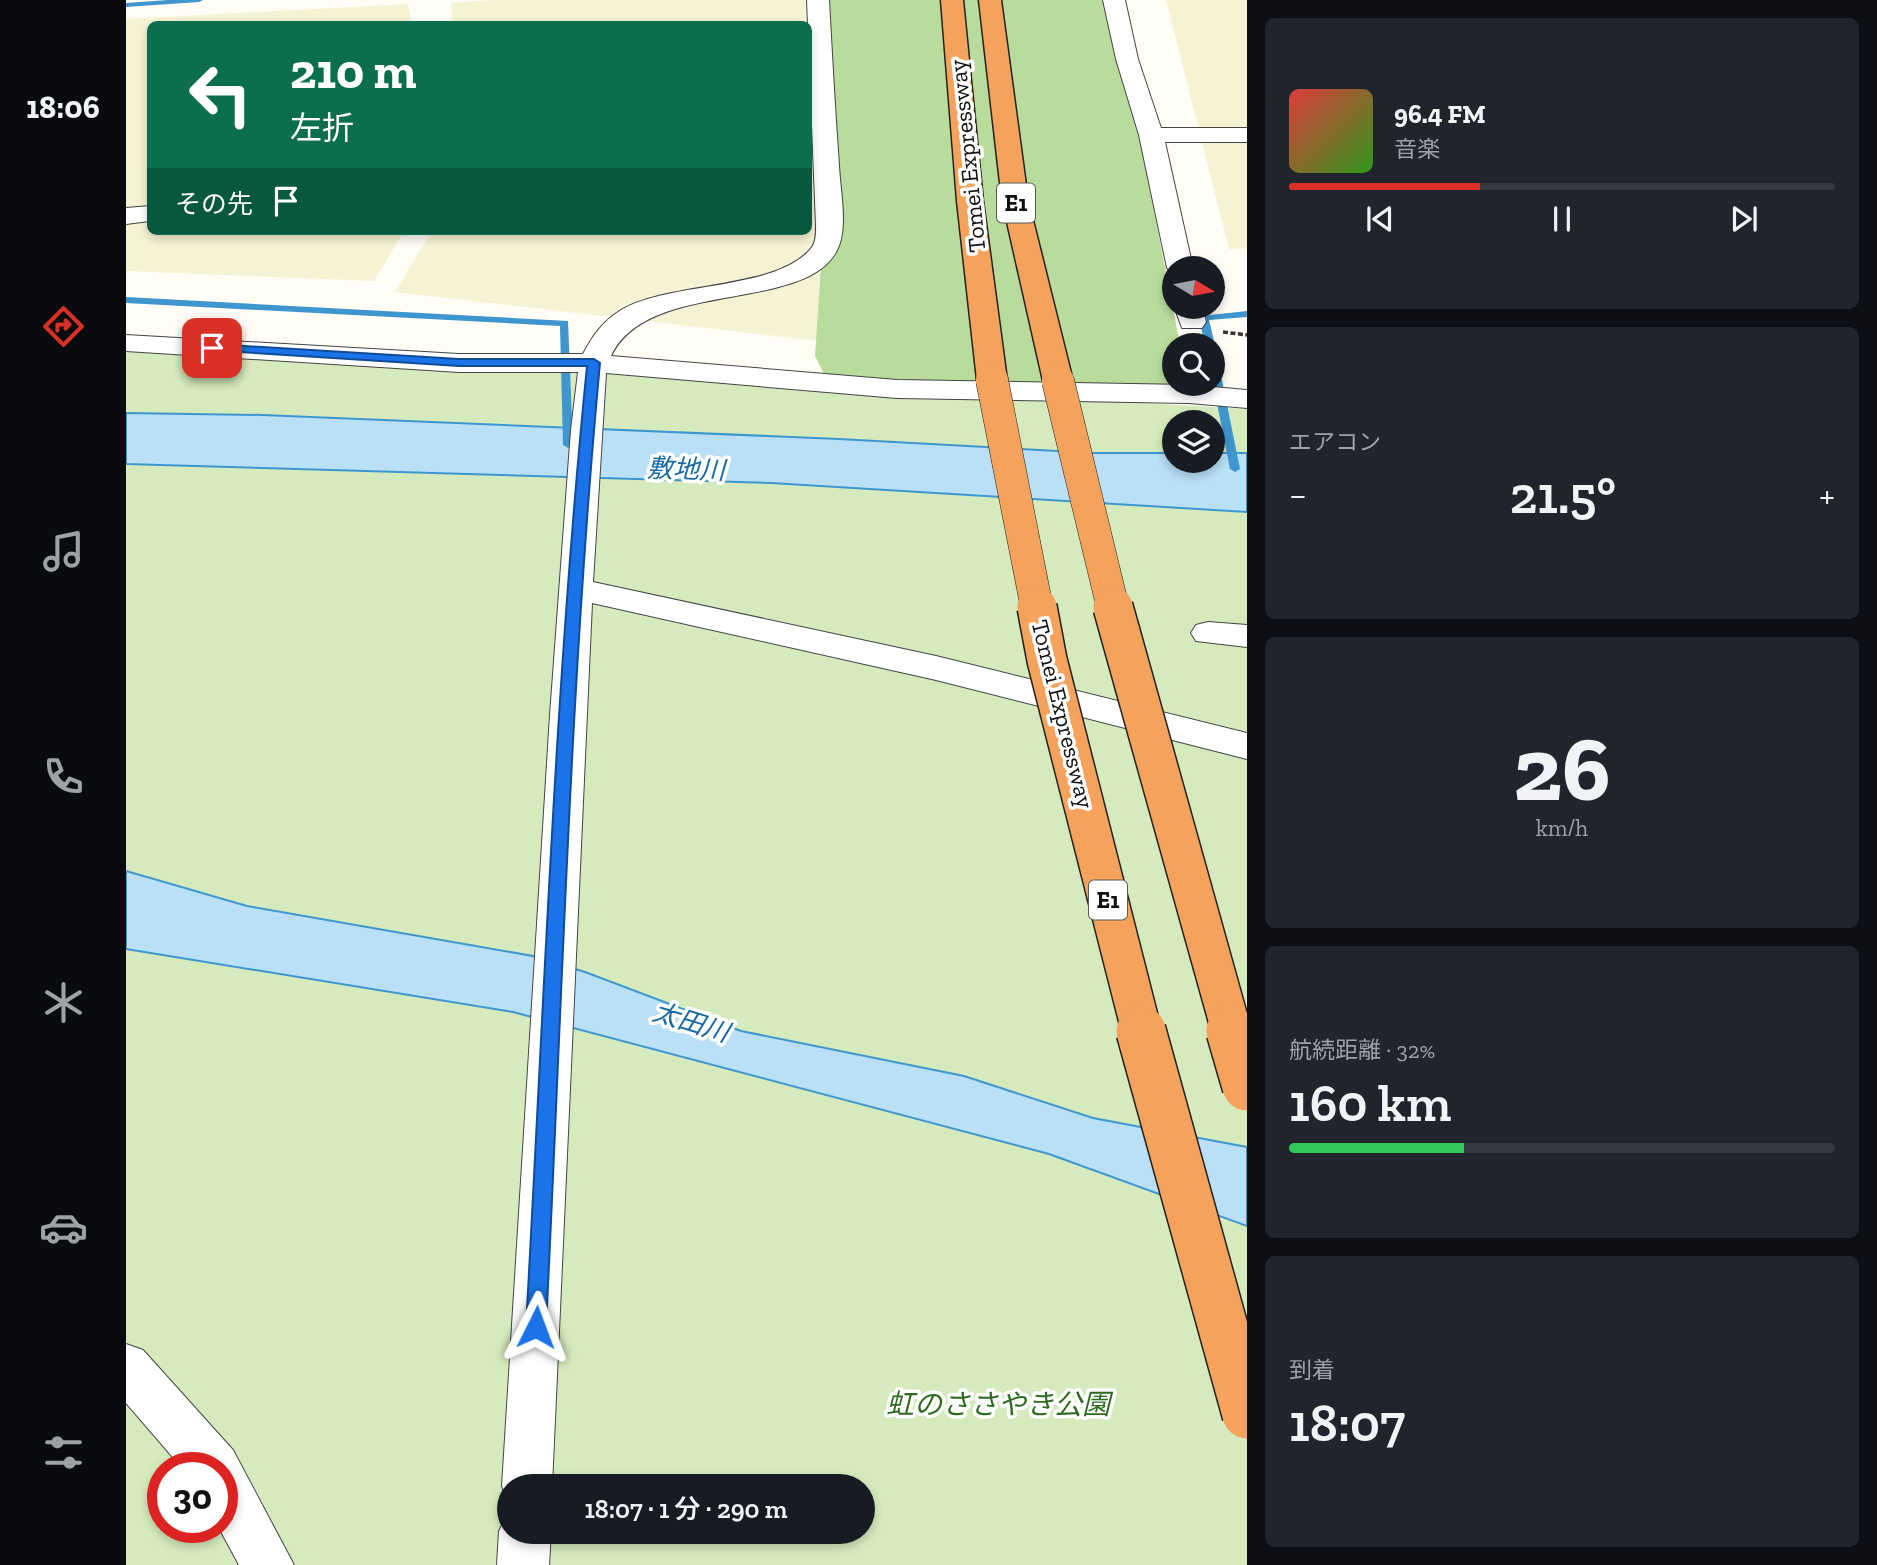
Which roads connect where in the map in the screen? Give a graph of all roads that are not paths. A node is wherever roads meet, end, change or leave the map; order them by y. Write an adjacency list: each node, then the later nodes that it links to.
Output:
1 (818, 0): 7 (street)
2 (1114, 0): 5 (street)
3 (991, 10): 18 (highway, Tomei Expressway / E1, bridge)
4 (952, 11): 20 (highway, Tomei Expressway / E1, bridge)
5 (1151, 135): 6 (street); 10 (street)
6 (1247, 135)
7 (818, 161): 12 (street)
8 (147, 214): 9 (street)
9 (126, 216)
10 (1177, 256)
11 (126, 343): 12 (street)
12 (594, 363): 13 (street); 14 (street)
13 (1247, 399)
14 (576, 589): 17 (street); 22 (street)
15 (1208, 634): 16 (street)
16 (1247, 636)
17 (1247, 746)
18 (1247, 1086)
19 (126, 1367): 21 (street)
20 (1247, 1414)
21 (201, 1452)
22 (528, 1474)
23 (238, 1511): 25 (street)
24 (524, 1544): 26 (street)
25 (268, 1565)
26 (523, 1565)

